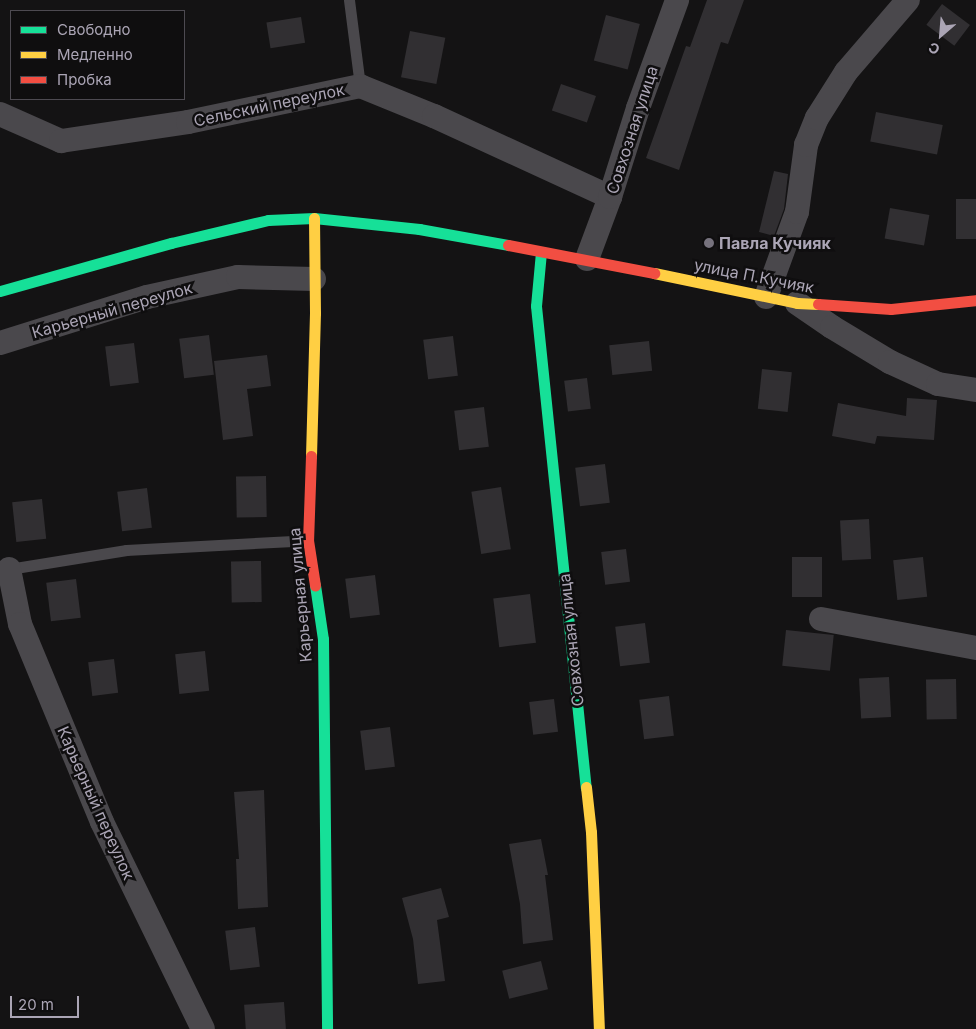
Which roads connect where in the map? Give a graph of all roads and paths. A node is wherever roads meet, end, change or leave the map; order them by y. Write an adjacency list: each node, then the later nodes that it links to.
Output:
1 (349, 0): 4 (lane)
2 (677, 0): 6 (street, Совхозная улица)
3 (908, 0): 12 (street)
4 (360, 86): 5 (street, Сельский переулок); 6 (street, Сельский переулок)
5 (0, 114)
6 (610, 197): 9 (street, Совхозная улица)
7 (314, 218): 8 (street, улица П.Кучияк); 10 (street, Карьерная улица); 11 (street, улица П.Кучияк)
8 (541, 252): 9 (street, улица П.Кучияк); 23 (street, Совхозная улица)
9 (587, 259): 12 (street, улица П.Кучияк)
10 (314, 279): 15 (street, Карьерный переулок); 17 (street, Карьерная улица)
11 (0, 291)
12 (766, 297): 14 (street, улица П.Кучияк)
13 (976, 300): 14 (street, улица П.Кучияк)
14 (797, 303): 16 (street)
15 (0, 343)
16 (976, 390)
17 (308, 540): 18 (lane); 22 (street, Карьерная улица)
18 (9, 569): 21 (street, Карьерный переулок)
19 (821, 619): 20 (street)
20 (976, 648)
21 (203, 1029)
22 (327, 1029)
23 (599, 1029)

